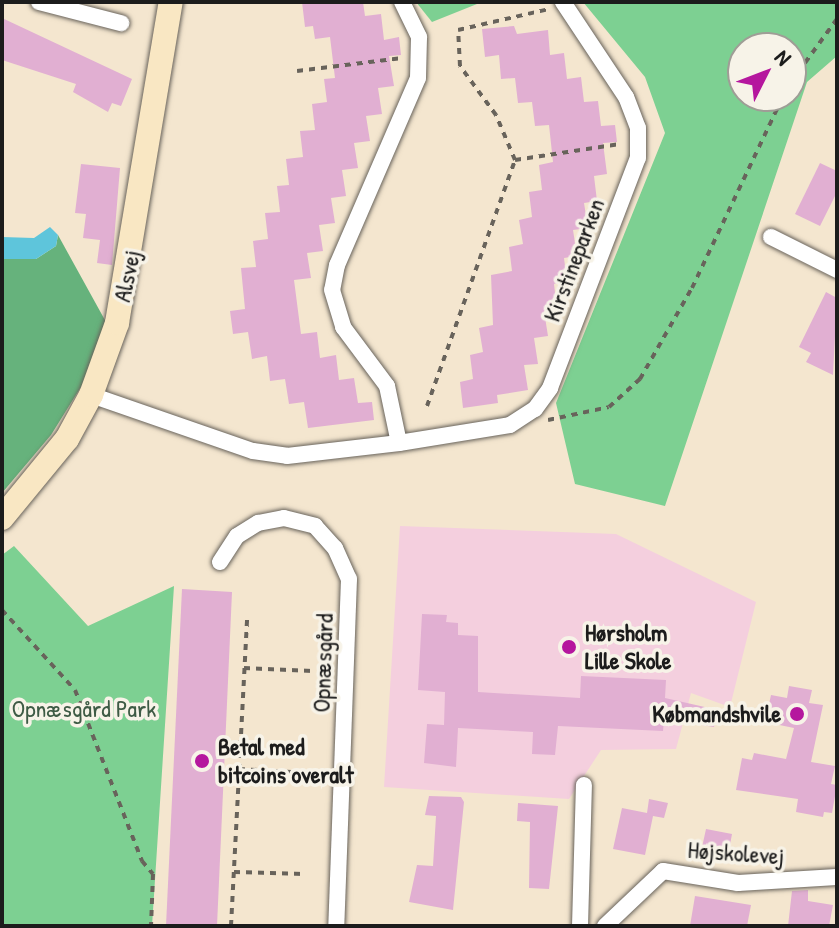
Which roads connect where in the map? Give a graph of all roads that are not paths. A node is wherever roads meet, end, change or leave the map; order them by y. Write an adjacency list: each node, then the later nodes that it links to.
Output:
1 (39, 2): 5 (street)
2 (171, 2): 8 (street, Alsvej)
3 (402, 2): 9 (street)
4 (563, 4): 9 (street, Kirstineparken)
5 (121, 23)
6 (771, 237): 7 (street)
7 (837, 270)
8 (91, 395): 9 (street, Kirstineparken); 10 (street, Alsvej)
9 (399, 443)
10 (2, 518)
11 (220, 562): 14 (street, Opnæsgård)
12 (584, 785): 15 (street)
13 (837, 877): 16 (street, Højskolevej)
14 (336, 926)
15 (580, 926)
16 (605, 926)

